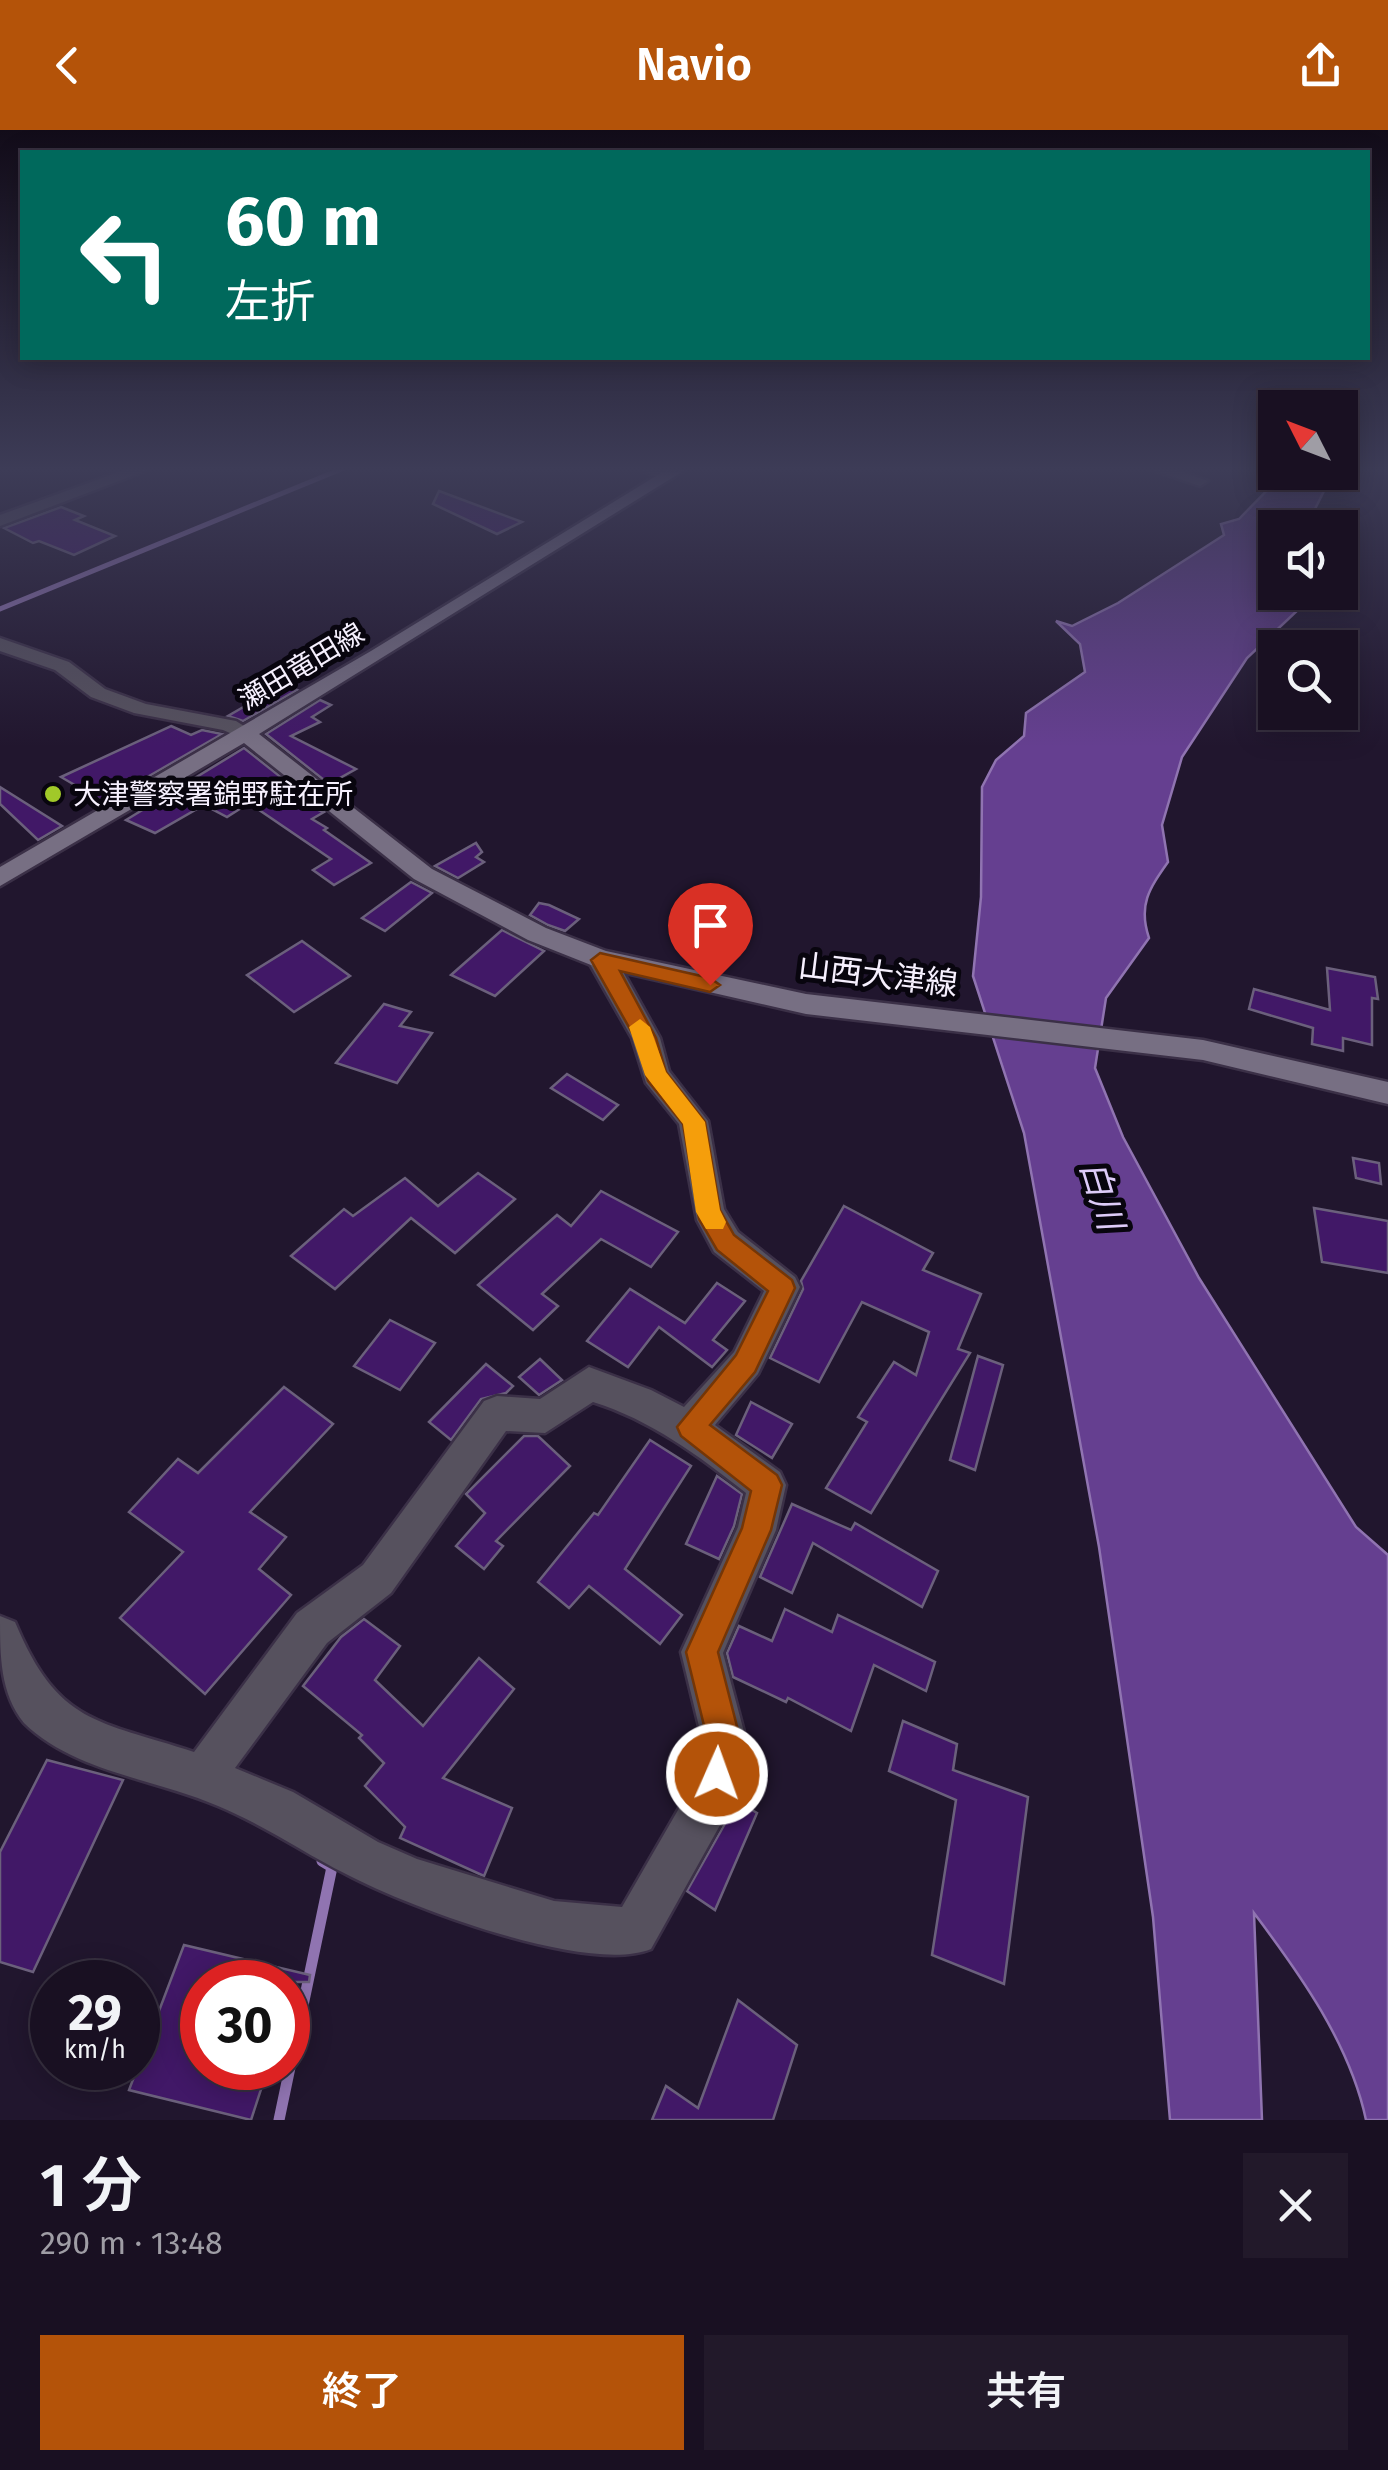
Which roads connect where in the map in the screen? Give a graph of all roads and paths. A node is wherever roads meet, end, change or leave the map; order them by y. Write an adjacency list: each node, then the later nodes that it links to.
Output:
1 (528, 561): 3 (main road, 瀬田竜田線)
2 (0, 644): 3 (street)
3 (246, 734): 4 (main road, 瀬田竜田線); 5 (main road, 山西大津線)
4 (0, 878)
5 (600, 960): 6 (main road, 山西大津線); 7 (street)
6 (1388, 1093)
7 (690, 1427): 9 (street); 9 (street)
8 (0, 1637): 9 (street)
9 (204, 1777)

